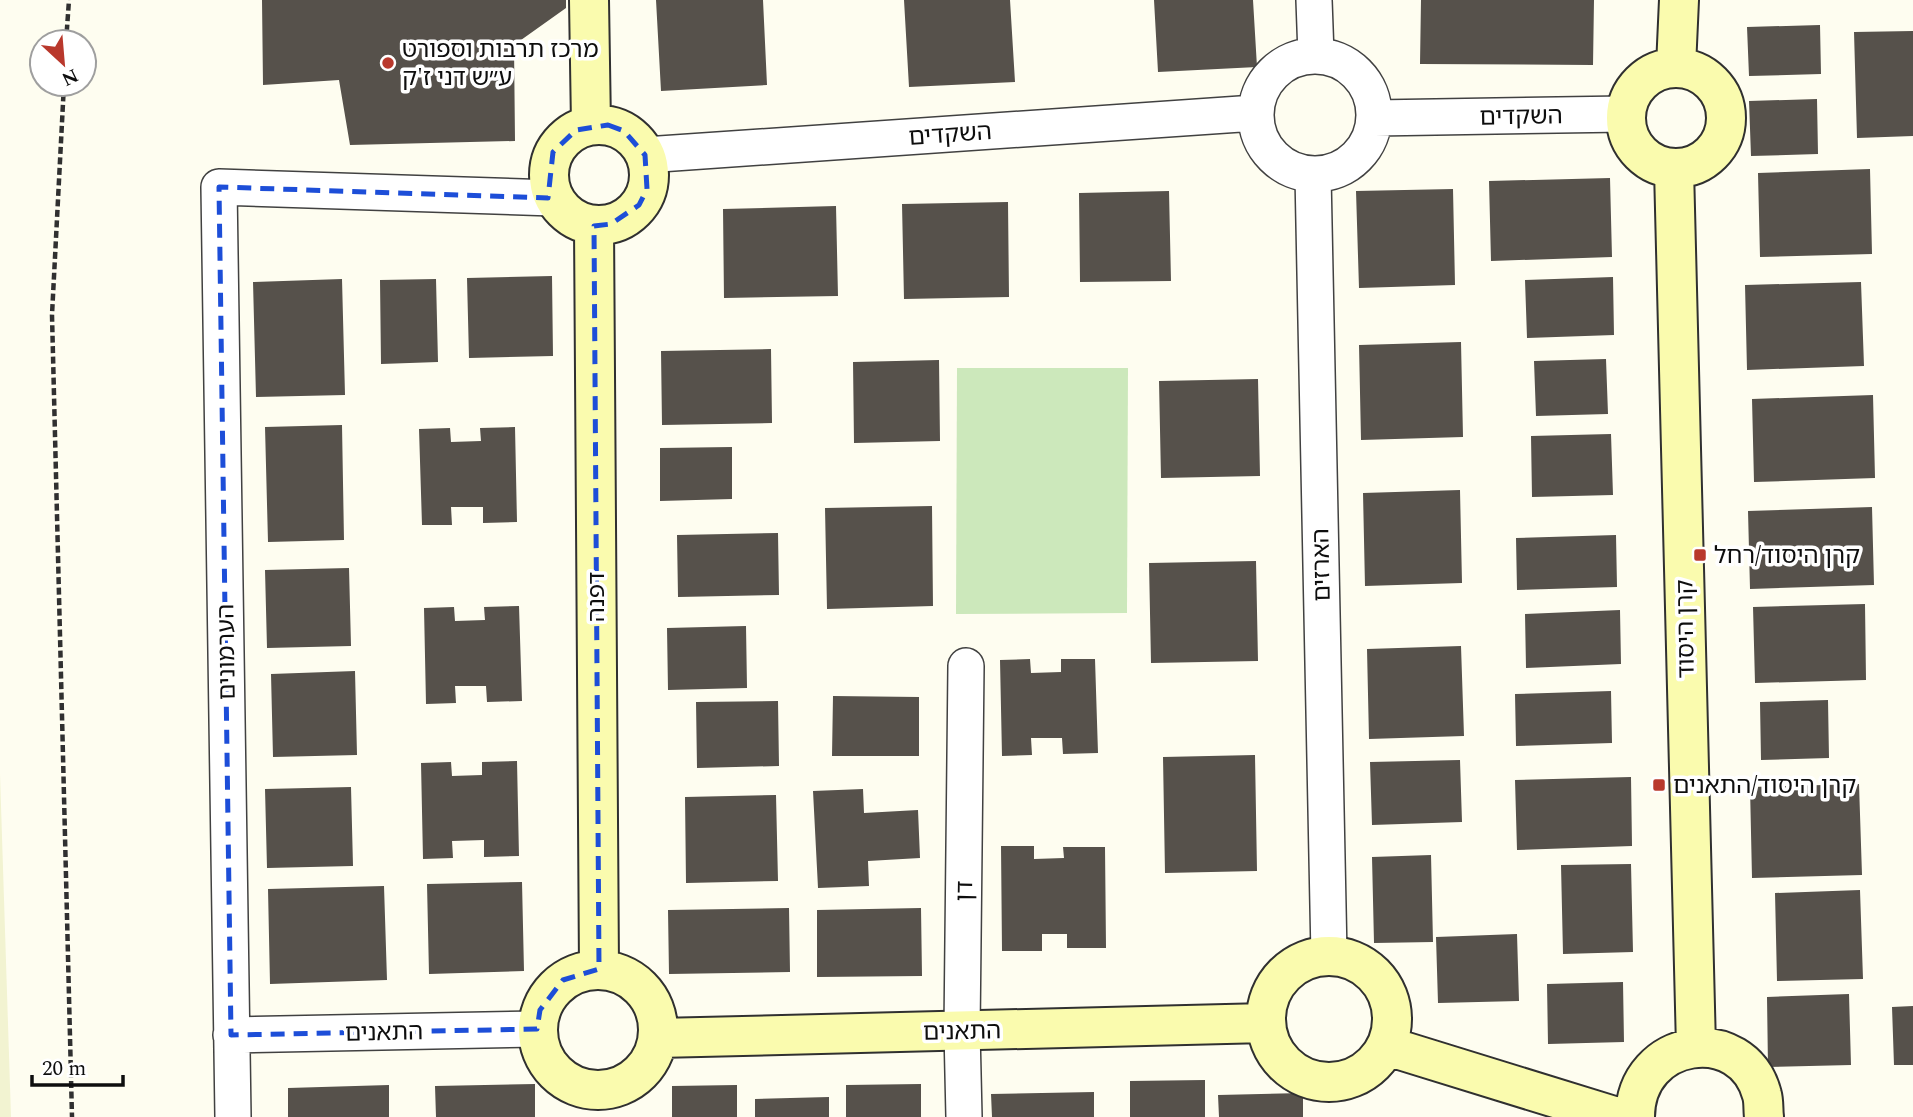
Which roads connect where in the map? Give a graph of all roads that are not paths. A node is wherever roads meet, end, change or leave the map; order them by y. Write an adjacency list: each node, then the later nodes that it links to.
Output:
1 (589, 0): 9 (street)
2 (1314, 0): 4 (street)
3 (1679, 0): 5 (street)
4 (1316, 55): 6 (street); 8 (street)
5 (1676, 68): 7 (street); 11 (street)
6 (1255, 113): 10 (street, השקדים); 12 (street)
7 (1625, 114): 8 (street, השקדים); 11 (street)
8 (1375, 118): 12 (street)
9 (591, 125): 10 (street); 13 (street)
10 (645, 155): 14 (street)
11 (1674, 169): 24 (street, קרן היסוד)
12 (1313, 175): 16 (street, הארזים)
13 (553, 198): 14 (street); 21 (street, הערמונים)
14 (594, 226): 17 (street, דפנה)
15 (966, 666): 20 (street, דן)
16 (1329, 955): 18 (street); 23 (street)
17 (599, 969): 19 (street); 22 (street)
18 (1266, 1023): 20 (street, התאנים); 23 (street)
19 (537, 1029): 21 (street, התאנים); 25 (street)
20 (962, 1031): 22 (street, התאנים); 28 (street, דן)
21 (231, 1035): 27 (street, הערמונים)
22 (659, 1038): 25 (street)
23 (1387, 1046): 26 (street)
24 (1696, 1047): 30 (street); 31 (street)
25 (601, 1104)
26 (1553, 1108): 29 (street)
27 (233, 1117)
28 (964, 1117)
29 (1617, 1117)
30 (1635, 1117)
31 (1764, 1117)

